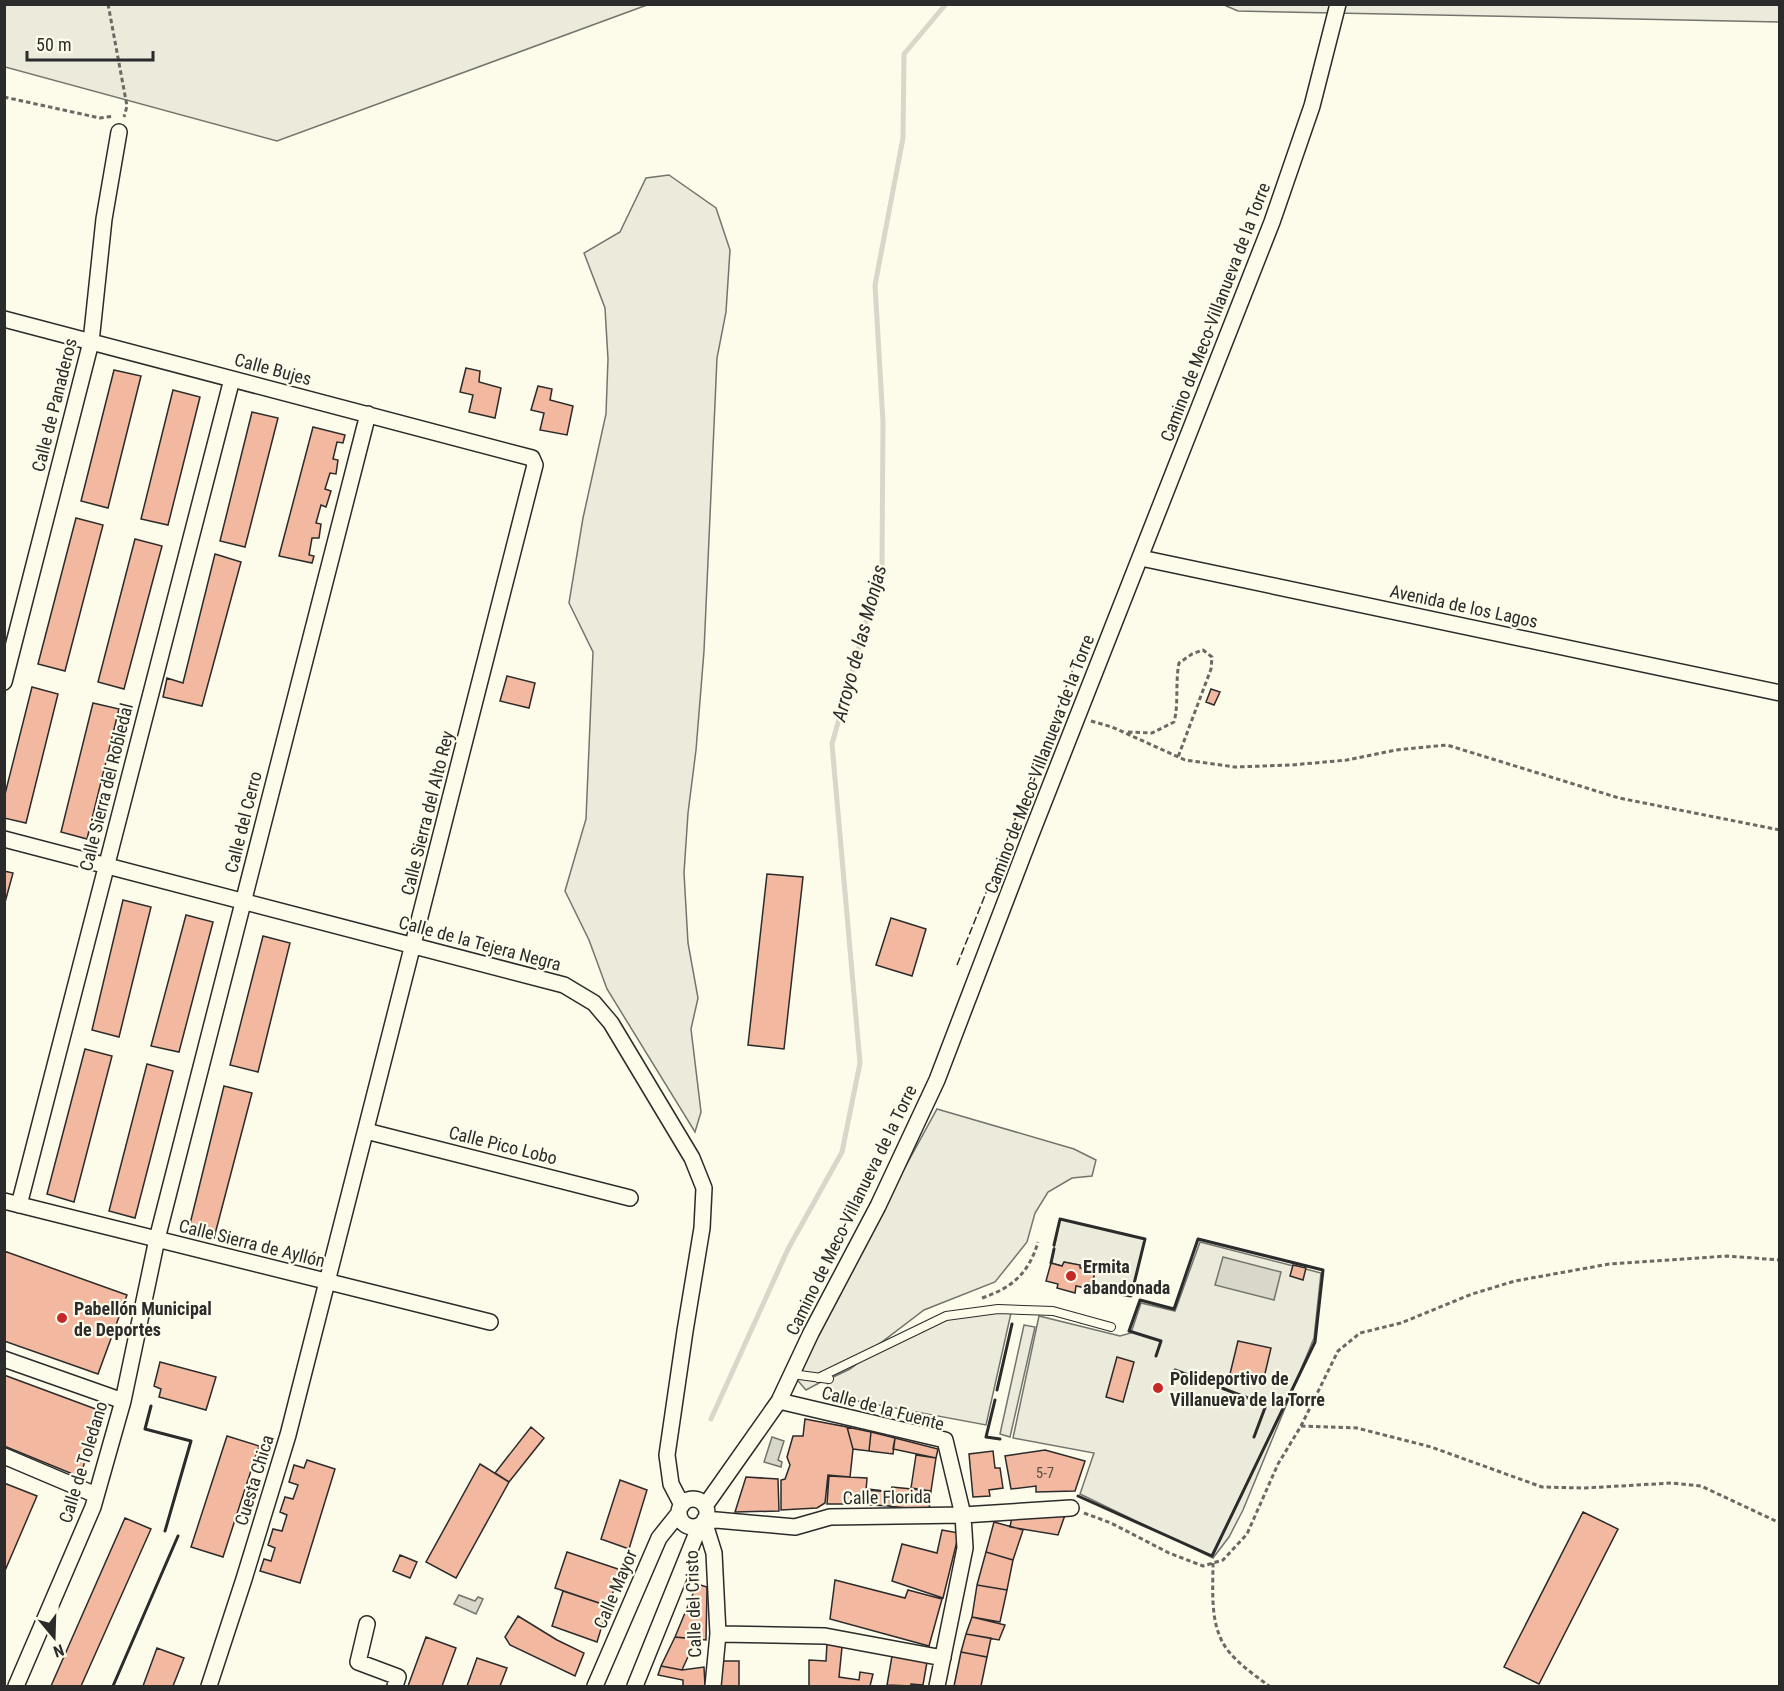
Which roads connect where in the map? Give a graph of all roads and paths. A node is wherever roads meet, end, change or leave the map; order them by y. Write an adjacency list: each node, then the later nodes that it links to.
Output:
1 (108, 4): 4 (path)
2 (1338, 4): 11 (street, Camino de Meco-Villanueva de la Torre)
3 (4, 97): 4 (path)
4 (124, 115): 5 (path)
5 (119, 132): 7 (street, Calle de Panaderos)
6 (4, 319): 7 (street, Calle Bujes)
7 (91, 342): 8 (street, Calle Bujes); 12 (street, Calle de Panaderos)
8 (232, 379): 9 (street, Calle Bujes); 19 (street, Calle Sierra del Robledal)
9 (368, 414): 10 (street, Calle Bujes); 20 (street, Calle del Cerro)
10 (532, 458): 21 (street, Calle Sierra del Alto Rey)
11 (1141, 558): 13 (street, Avenida de los Lagos); 14 (street, Camino de Meco-Villanueva de la Torre)
12 (4, 682)
13 (1779, 693)
14 (1078, 717): 15 (path); 33 (street, Camino de Meco-Villanueva de la Torre)
15 (1123, 732): 16 (path); 16 (path)
16 (1178, 757): 17 (path)
17 (1779, 830)
18 (4, 839): 19 (street, Calle de la Tejera Negra)
19 (106, 865): 20 (street, Calle de la Tejera Negra); 24 (street, Calle Sierra del Robledal)
20 (243, 900): 21 (street, Calle de la Tejera Negra); 25 (street, Calle del Cerro)
21 (414, 945): 22 (street, Calle Sierra del Alto Rey); 41 (street, Calle de la Tejera Negra)
22 (366, 1131): 23 (street, Calle Pico Lobo); 28 (street, Calle Sierra del Alto Rey)
23 (630, 1198)
24 (12, 1203): 25 (street, Calle Sierra de Ayllón)
25 (157, 1239): 28 (street, Calle Sierra de Ayllón); 36 (street, Calle de Toledano)
26 (1038, 1242): 29 (path)
27 (1779, 1260): 38 (path)
28 (327, 1281): 30 (street, Calle Sierra de Ayllón); 51 (street, Cuesta Chica)
29 (976, 1300)
30 (490, 1322)
31 (1111, 1327): 34 (lane)
32 (4, 1359): 36 (street)
33 (792, 1374): 34 (lane); 37 (street, Camino de Meco-Villanueva de la Torre)
34 (818, 1378): 35 (lane)
35 (829, 1379)
36 (123, 1401): 40 (street, Calle de Toledano)
37 (779, 1401): 43 (street, Calle de la Fuente); 44 (street, Camino de Meco-Villanueva de la Torre)
38 (1301, 1426): 45 (path); 46 (path)
39 (4, 1456): 40 (street)
40 (96, 1495): 50 (street, Calle de Toledano)
41 (681, 1509): 44 (street); 44 (street); 53 (street, Calle Mayor)
42 (1071, 1509): 43 (street, Calle Florida); 46 (path)
43 (963, 1515): 44 (street, Calle Florida); 49 (street, Calle de la Fuente)
44 (704, 1518): 48 (street, Calle del Cristo); 54 (street)
45 (1779, 1523)
46 (1213, 1563): 57 (path)
47 (367, 1624): 52 (street)
48 (718, 1634): 49 (street); 55 (street, Calle del Cristo)
49 (943, 1658): 56 (street, Calle de la Fuente)
50 (16, 1686)
51 (208, 1686)
52 (395, 1686)
53 (595, 1686)
54 (634, 1686)
55 (713, 1686)
56 (937, 1686)
57 (1269, 1686)

